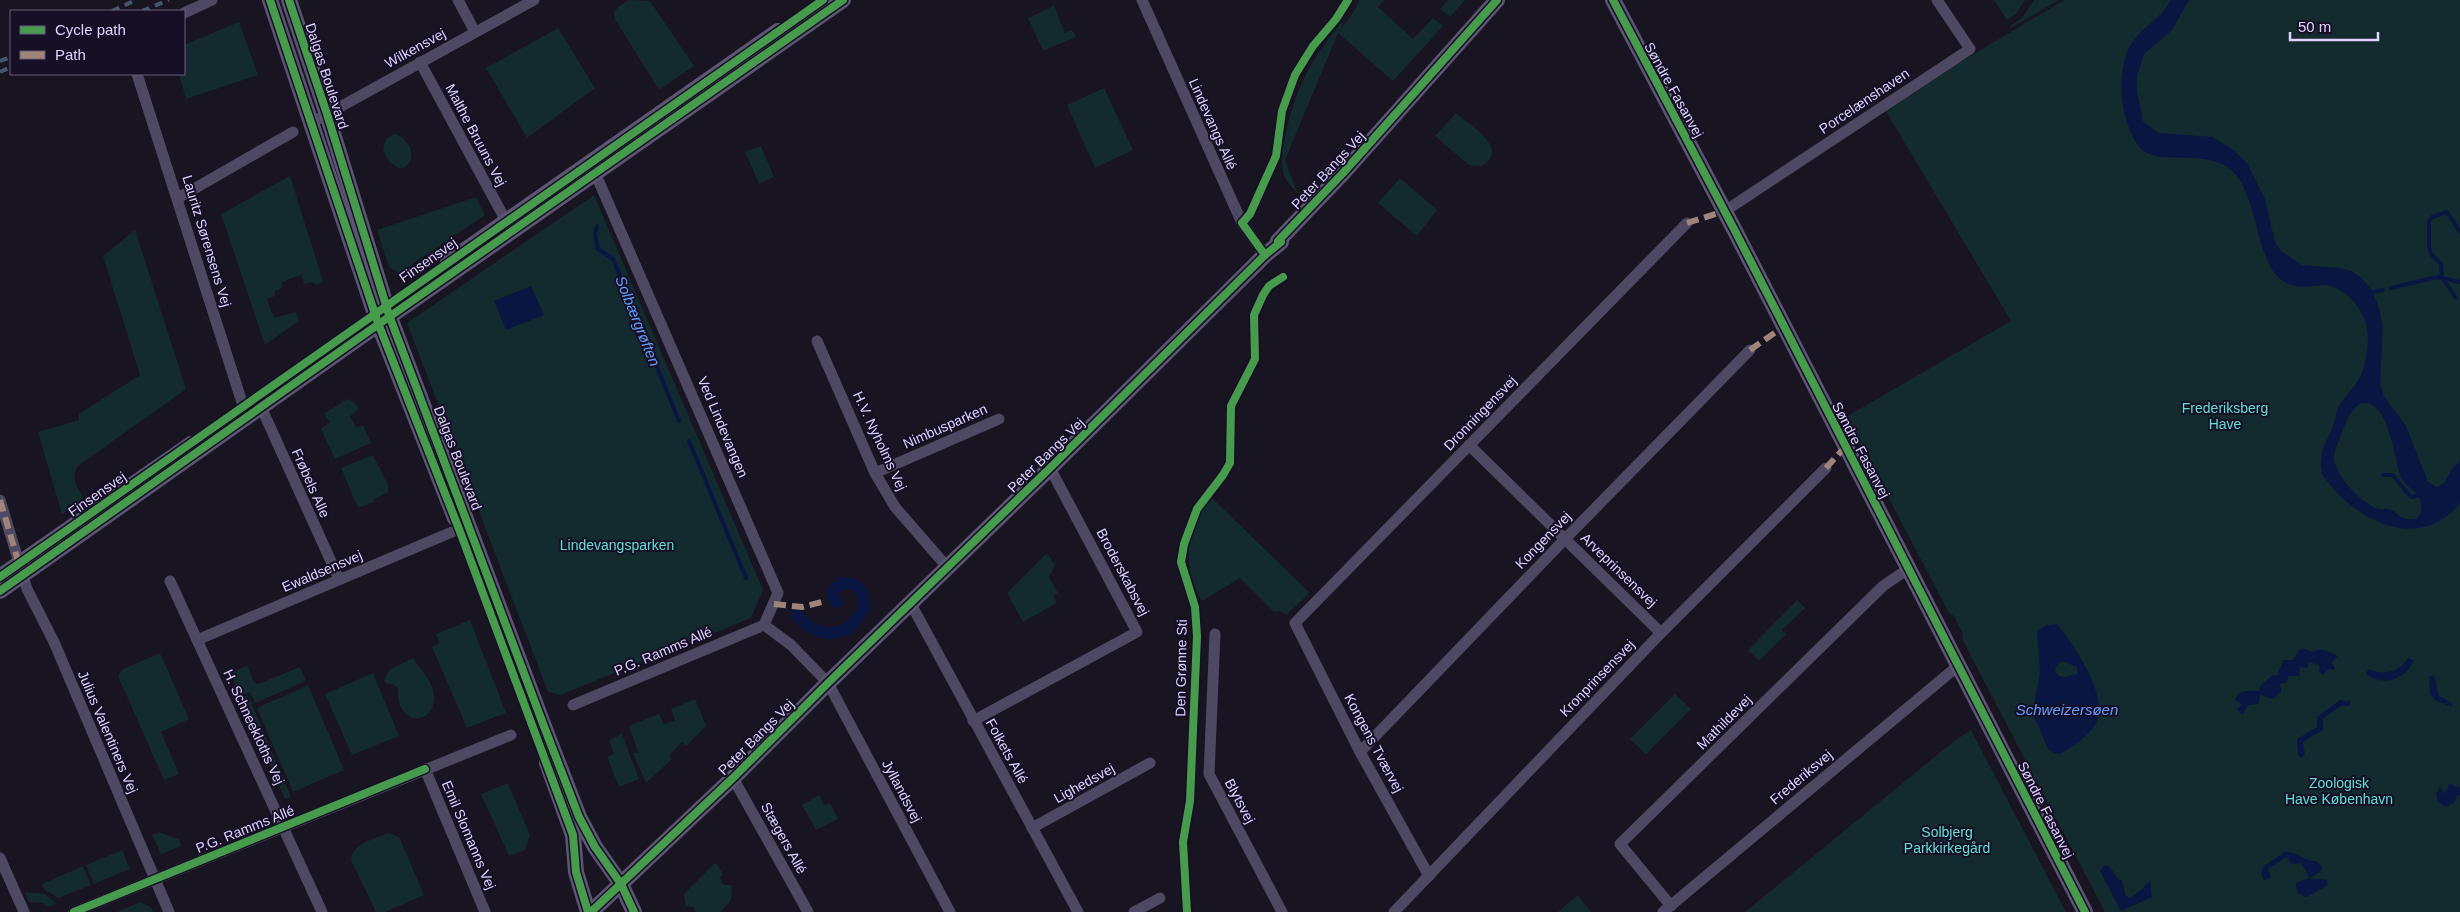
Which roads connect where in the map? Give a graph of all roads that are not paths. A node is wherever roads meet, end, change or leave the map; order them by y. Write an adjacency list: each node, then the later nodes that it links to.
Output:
1 (212, 0): 12 (street)
2 (270, 0): 17 (street, Dalgas Boulevard)
3 (289, 0): 16 (street, Dalgas Boulevard)
4 (458, 0): 13 (street)
5 (534, 0): 13 (street, Wilkensvej)
6 (823, 0): 19 (street, Finsensvej)
7 (842, 0): 19 (street, Finsensvej)
8 (1142, 0): 24 (street, Lindevangs Allé)
9 (1497, 0): 24 (street, Peter Bangs Vej)
10 (1613, 0): 21 (street, Søndre Fasanvej)
11 (1937, 0): 21 (street, Porcelænshaven)
12 (185, 13)
13 (476, 32): 14 (street, Wilkensvej)
14 (420, 62): 16 (street, Wilkensvej); 23 (street, Malthe Bruuns Vej)
15 (137, 75): 20 (street, Lauritz Sørensens Vej)
16 (328, 114): 17 (street, Wilkensvej); 25 (street, Dalgas Boulevard)
17 (311, 123): 25 (street, Dalgas Boulevard)
18 (293, 132): 20 (street)
19 (593, 168): 23 (street, Finsensvej); 46 (street, Ved Lindevangen)
20 (178, 198): 28 (street, Lauritz Sørensens Vej)
21 (1725, 211): 39 (street, Søndre Fasanvej)
22 (1687, 223): 30 (street, Dronningensvej)
23 (508, 227): 25 (street, Finsensvej)
24 (1265, 255): 31 (street, Peter Bangs Vej)
25 (382, 314): 28 (street, Finsensvej); 35 (street, Dalgas Boulevard)
26 (817, 341): 33 (street, H.V. Nyholms Vej)
27 (1750, 350): 36 (street, Kongensvej)
28 (252, 408): 38 (street, Finsensvej); 41 (street, Frøbels Alle)
29 (999, 419): 33 (street, Nimbusparken)
30 (1469, 445): 36 (street, Arveprinsensvej); 45 (street, Dronningensvej)
31 (1050, 468): 37 (street, Peter Bangs Vej); 53 (street, Broderskabsvej)
32 (1826, 468): 47 (street, Kronprinsensvej)
33 (875, 473): 37 (street, H.V. Nyholms Vej)
34 (0, 500): 38 (street, Julius Valentiners Vej)
35 (464, 527): 41 (street, Ewaldsensvej); 64 (street, Dalgas Boulevard); 74 (street, Dalgas Boulevard)
36 (1565, 539): 47 (street, Arveprinsensvej); 55 (street, Kongensvej)
37 (948, 568): 44 (street, Peter Bangs Vej)
38 (21, 569): 40 (street, Finsensvej); 43 (street, Finsensvej); 63 (street, Julius Valentiners Vej)
39 (1908, 569): 50 (street, Søndre Fasanvej); 66 (street, Mathildevej)
40 (0, 577)
41 (339, 580): 49 (street, Ewaldsensvej)
42 (170, 581): 49 (street, H. Schneekloths Vej)
43 (0, 591)
44 (911, 604): 51 (street, Peter Bangs Vej); 53 (street, Folkets Allé)
45 (1295, 623): 55 (street, Kongens Tværvej)
46 (764, 625): 51 (street); 52 (street, P.G. Ramms Allé)
47 (1662, 633): 62 (street, Kronprinsensvej)
48 (1215, 634): 79 (street, Blytsvej)
49 (197, 640): 59 (street, H. Schneekloths Vej)
50 (1959, 665): 66 (street, Frederiksvej); 81 (street, Søndre Fasanvej)
51 (828, 683): 58 (street, Peter Bangs Vej); 76 (street, Jyllandsvej)
52 (573, 705)
53 (973, 721): 60 (street, Folkets Allé)
54 (511, 735): 57 (street, P.G. Ramms Allé)
55 (1360, 752): 62 (street, Kongens Tværvej)
56 (1150, 763): 60 (street, Lighedsvej)
57 (425, 770): 59 (street, P.G. Ramms Allé); 73 (street, Emil Slomanns Vej)
58 (733, 778): 64 (street, Peter Bangs Vej); 67 (street, Stægers Allé)
59 (283, 827): 63 (street, P.G. Ramms Allé); 72 (street, H. Schneekloths Vej)
60 (1032, 828): 77 (street, Folkets Allé)
61 (0, 858): 68 (street)
62 (1429, 876): 80 (street, Kronprinsensvej)
63 (155, 879): 70 (street, P.G. Ramms Allé); 71 (street, Julius Valentiners Vej)
64 (621, 884): 74 (street, Peter Bangs Vej); 75 (street, Dalgas Boulevard)
65 (1160, 898): 78 (street)
66 (1667, 909)
67 (806, 911)
68 (25, 912): 69 (street)
69 (36, 912)
70 (74, 912)
71 (169, 912)
72 (322, 912)
73 (485, 912)
74 (590, 912)
75 (634, 912)
76 (950, 912)
77 (1078, 912)
78 (1134, 912)
79 (1282, 912)
80 (1394, 912)
81 (2085, 912)

